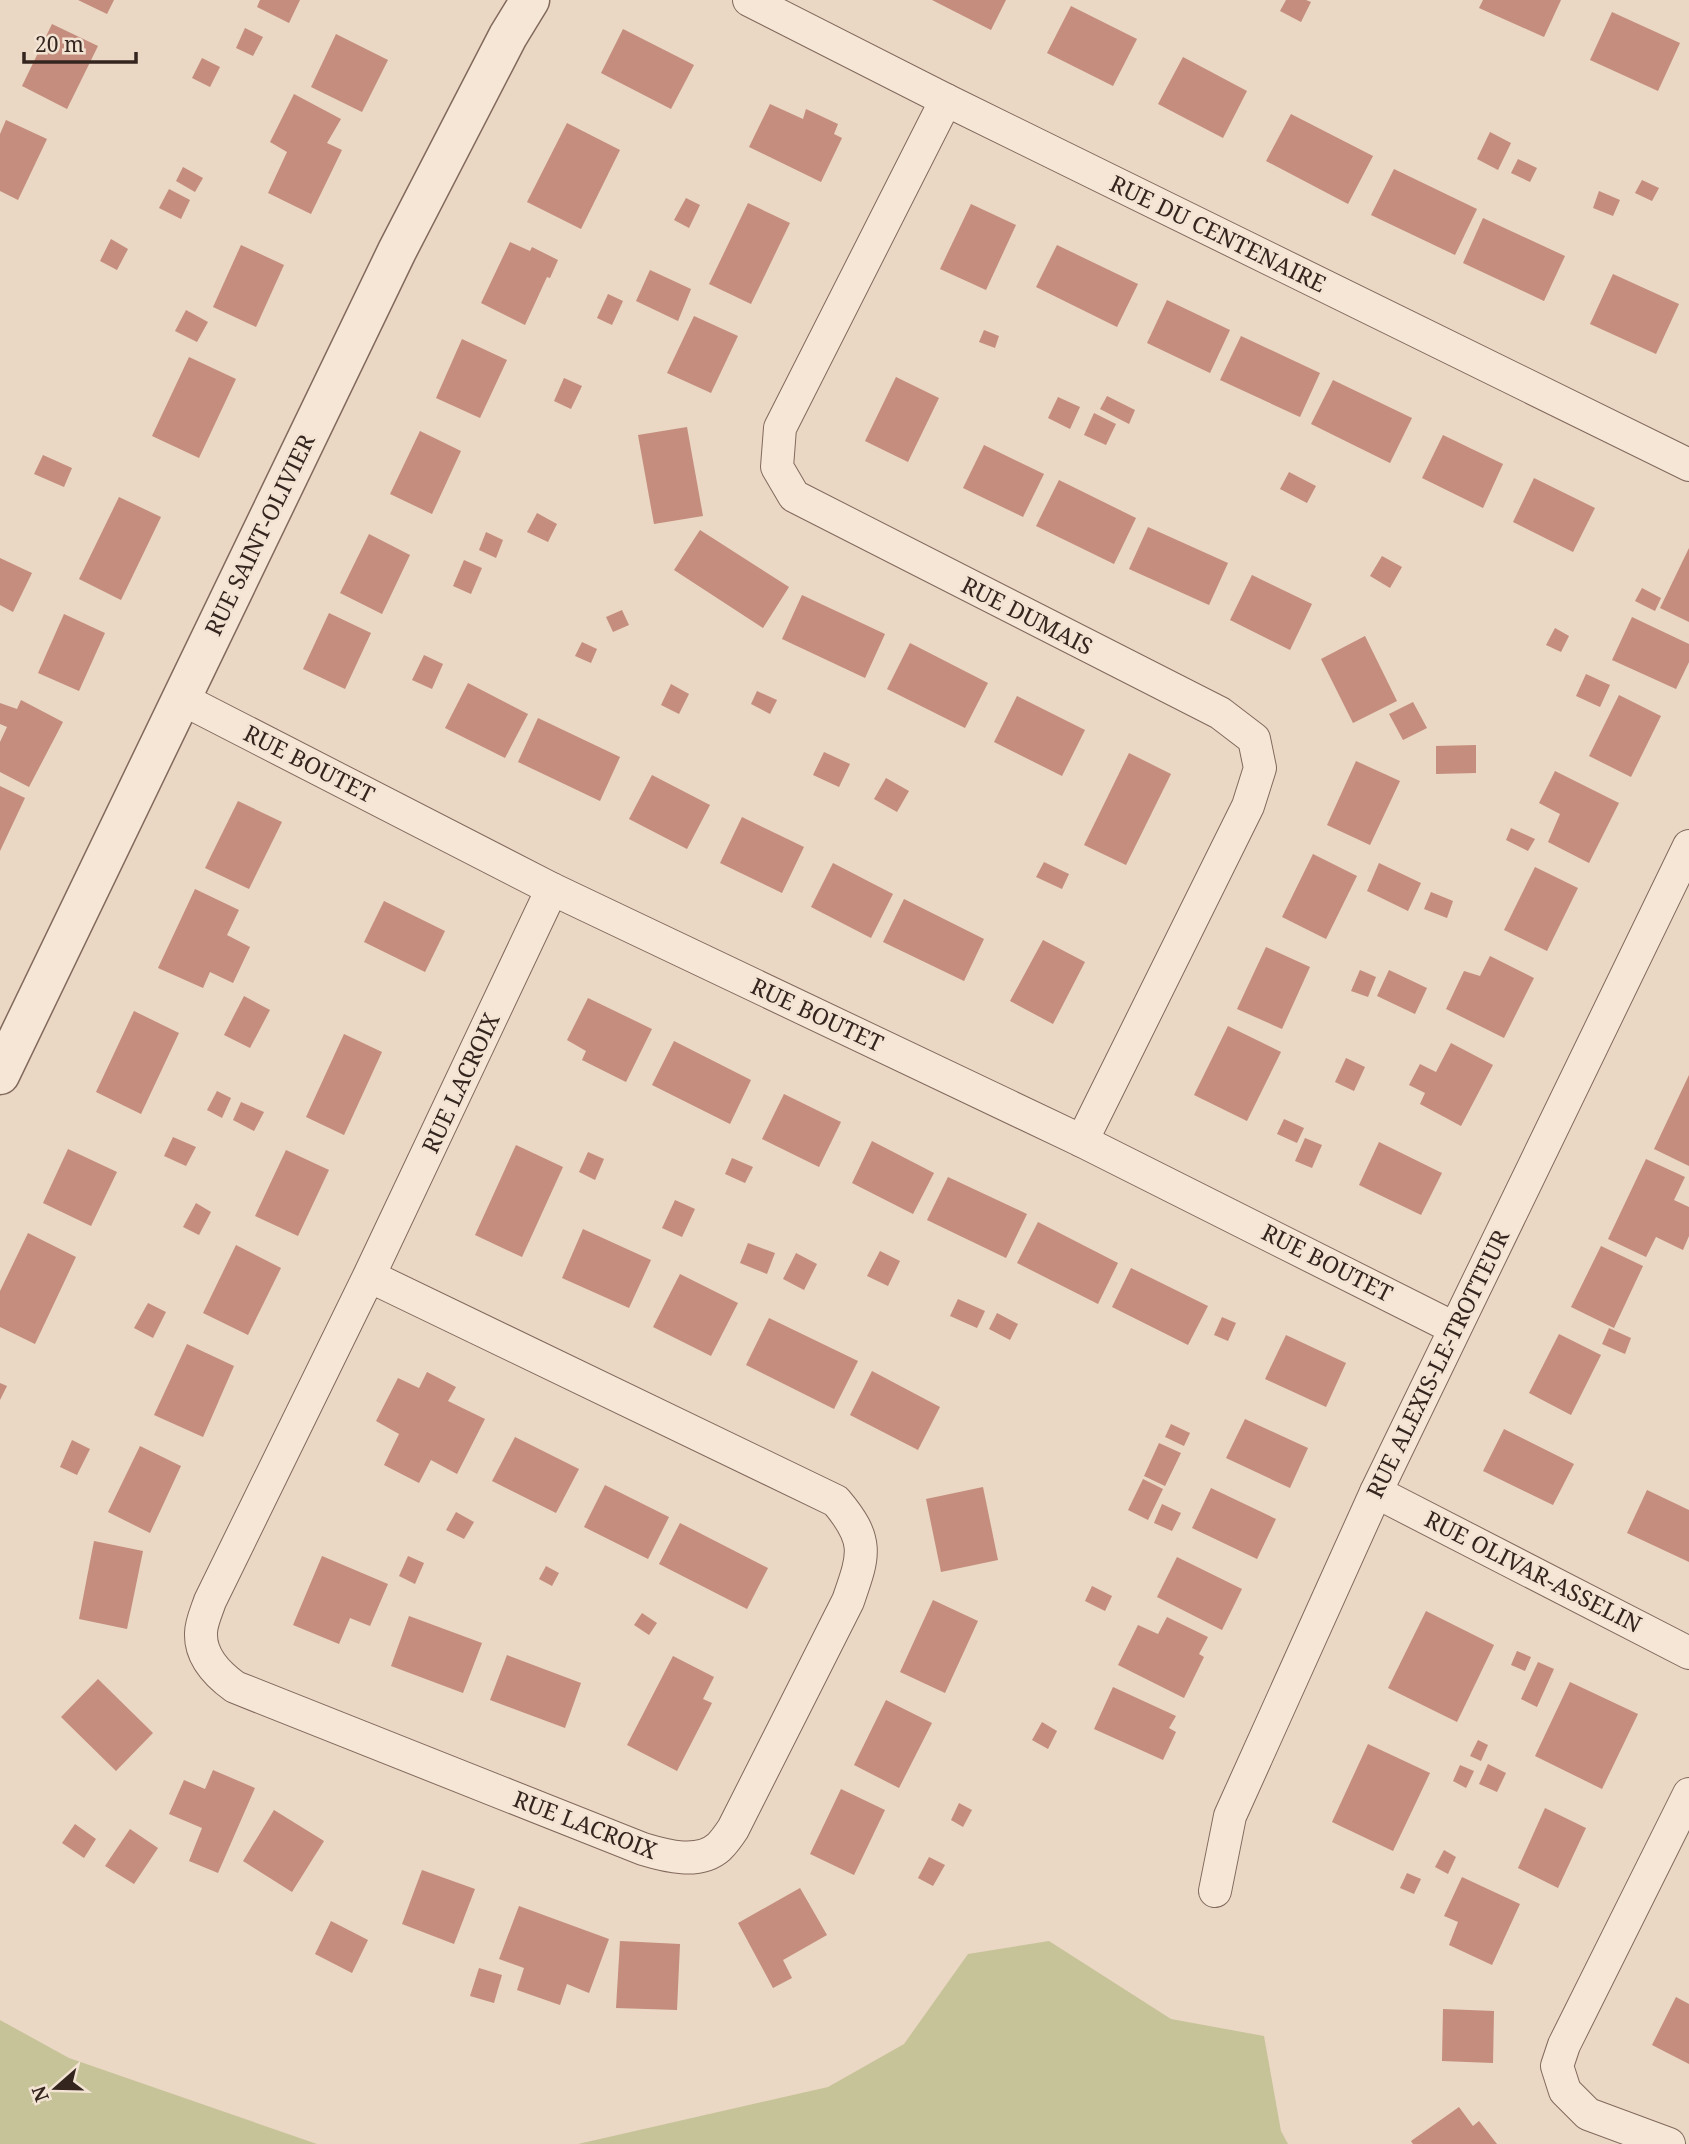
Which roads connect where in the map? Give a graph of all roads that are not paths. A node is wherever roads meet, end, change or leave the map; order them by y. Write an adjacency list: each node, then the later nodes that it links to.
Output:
1 (530, 0): 5 (street, RUE SAINT-OLIVIER)
2 (749, 0): 3 (street, RUE DU CENTENAIRE)
3 (946, 100): 4 (street, RUE DU CENTENAIRE); 9 (street, RUE DUMAIS)
4 (1689, 465)
5 (182, 699): 7 (street, RUE BOUTET); 8 (street, RUE SAINT-OLIVIER)
6 (1689, 846): 11 (street, RUE ALEXIS-LE-TROTTEUR)
7 (552, 889): 9 (street, RUE BOUTET); 10 (street, RUE LACROIX)
8 (0, 1075)
9 (1083, 1141): 11 (street, RUE BOUTET)
10 (369, 1276): 10 (street, RUE LACROIX)
11 (1454, 1328): 12 (street, RUE ALEXIS-LE-TROTTEUR)
12 (1376, 1492): 13 (street, RUE OLIVAR-ASSELIN); 15 (street, RUE ALEXIS-LE-TROTTEUR)
13 (1689, 1653)
14 (1689, 1794): 16 (street)
15 (1215, 1891)
16 (1669, 2144)

